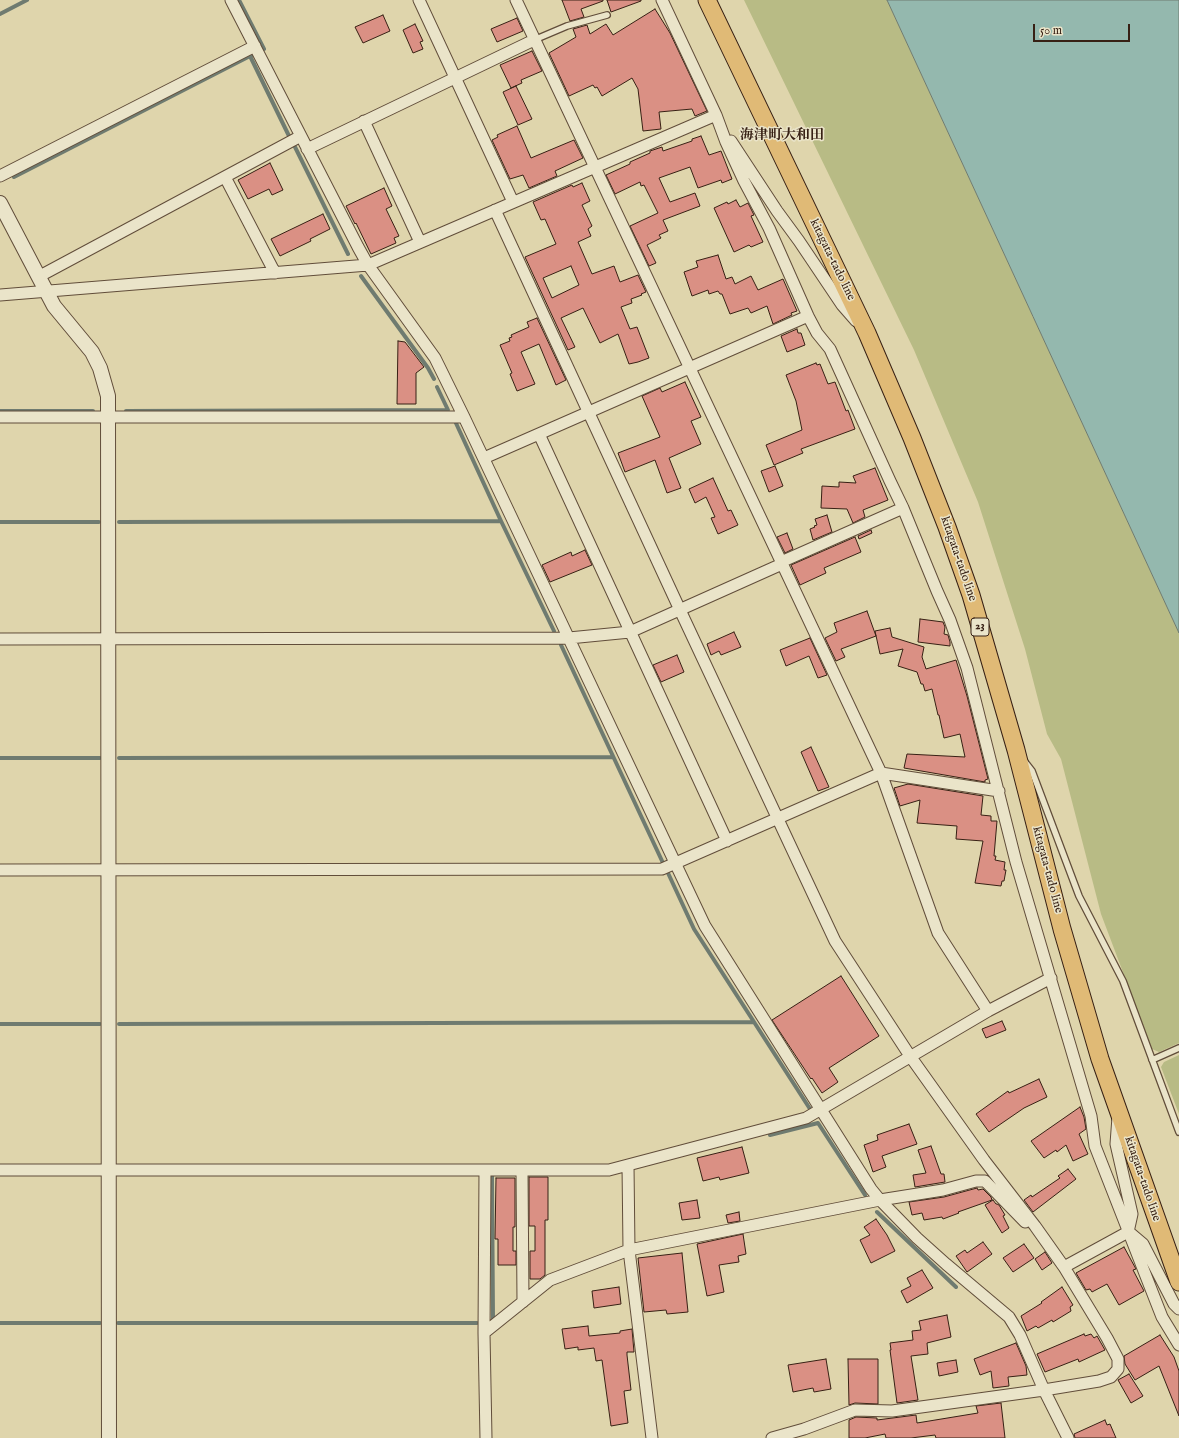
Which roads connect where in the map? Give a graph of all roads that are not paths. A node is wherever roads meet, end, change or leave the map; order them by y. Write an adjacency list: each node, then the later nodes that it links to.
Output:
1 (231, 0): 8 (street)
2 (419, 0): 9 (street)
3 (516, 0): 7 (street)
4 (662, 0): 10 (street)
5 (707, 0): 27 (main road, kitagata-tado line / 23)
6 (607, 15): 7 (lane)
7 (534, 40): 9 (street); 14 (street)
8 (254, 46): 12 (street); 15 (street)
9 (455, 77): 11 (street); 17 (street)
10 (716, 115): 14 (street); 26 (street); 27 (street)
11 (364, 121): 13 (street); 20 (street)
12 (301, 136): 13 (street); 16 (street)
13 (307, 149): 21 (street)
14 (595, 167): 17 (street); 28 (street)
15 (0, 176)
16 (225, 177): 22 (street); 23 (street)
17 (513, 202): 19 (street)
18 (0, 203): 23 (street)
19 (495, 210): 20 (street); 29 (street)
20 (420, 242): 21 (street)
21 (368, 265): 22 (street); 30 (street)
22 (275, 273): 24 (street)
23 (38, 277): 24 (street)
24 (45, 291): 25 (street); 32 (street)
25 (0, 295)
26 (808, 316): 28 (street); 35 (street)
27 (867, 332): 42 (main road, kitagata-tado line / 23)
28 (690, 368): 29 (street); 36 (street)
29 (588, 412): 33 (street); 37 (street)
30 (464, 416): 32 (street); 34 (street)
31 (0, 417): 32 (street)
32 (109, 417): 41 (street)
33 (539, 434): 34 (street); 38 (street)
34 (484, 458): 39 (street)
35 (903, 508): 36 (street); 44 (street)
36 (782, 563): 37 (street); 43 (street)
37 (680, 610): 38 (street); 45 (street)
38 (630, 632): 39 (street); 46 (street)
39 (569, 638): 41 (street); 47 (street)
40 (0, 639): 41 (street)
41 (109, 639): 49 (street)
42 (1016, 750): 54 (lane); 56 (main road, kitagata-tado line / 23)
43 (881, 773): 44 (street); 45 (street); 51 (street)
44 (999, 791): 50 (street)
45 (778, 818): 46 (street); 53 (street)
46 (727, 841): 47 (street)
47 (674, 864): 49 (street); 55 (street)
48 (0, 870): 49 (street)
49 (109, 870): 60 (street)
50 (1051, 978): 51 (street); 65 (street)
51 (988, 1011): 53 (street)
52 (1179, 1048): 54 (lane)
53 (910, 1056): 55 (street); 64 (street)
54 (1152, 1060): 57 (lane)
55 (822, 1110): 58 (street); 63 (street)
56 (1118, 1111): 65 (street); 68 (main road, kitagata-tado line / 23)
57 (1179, 1132)
58 (628, 1165): 62 (street); 66 (street)
59 (0, 1170): 60 (street)
60 (109, 1170): 61 (street); 75 (street)
61 (486, 1170): 62 (street); 71 (street)
62 (522, 1170): 69 (street)
63 (880, 1200): 64 (street); 66 (street); 73 (street)
64 (1035, 1226): 67 (street)
65 (1128, 1232): 67 (street); 70 (street); 72 (street)
66 (629, 1250): 69 (street); 77 (street)
67 (1064, 1267): 73 (street)
68 (1179, 1282)
69 (523, 1302): 71 (street)
70 (1179, 1309)
71 (484, 1333): 76 (street)
72 (1179, 1345)
73 (1044, 1390): 74 (street); 79 (street)
74 (805, 1433): 78 (street)
75 (109, 1438)
76 (486, 1438)
77 (652, 1438)
78 (772, 1438)
79 (1068, 1438)

